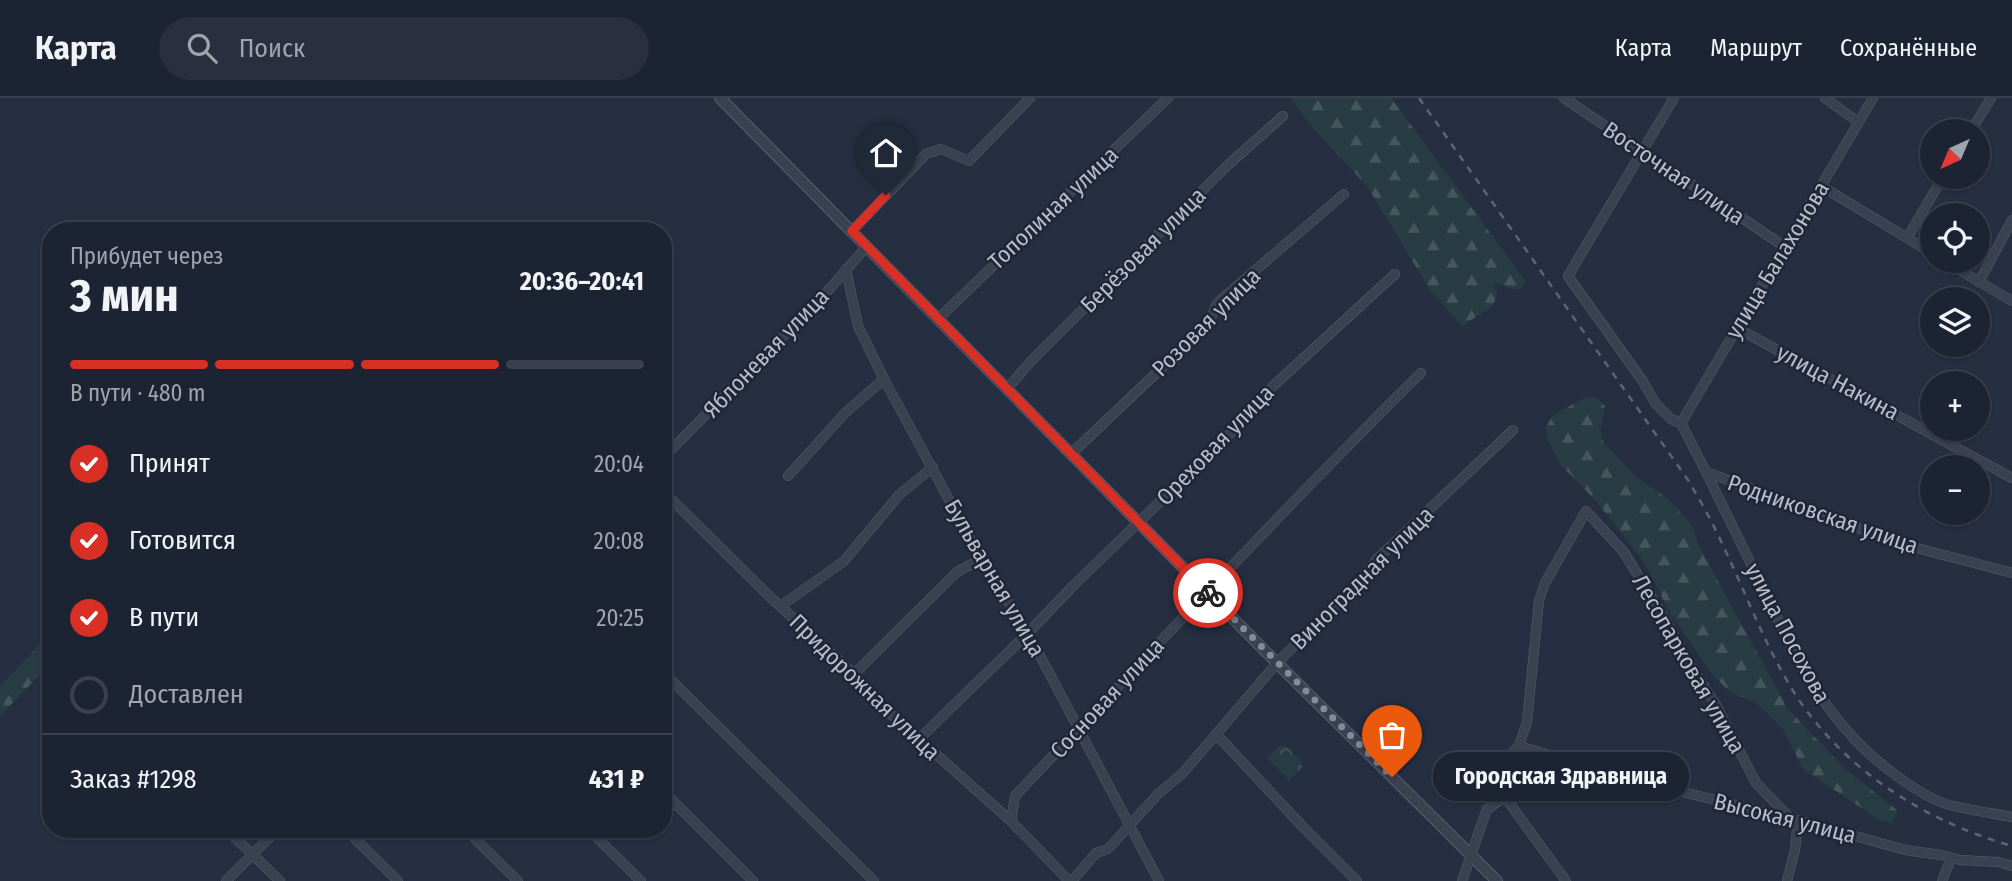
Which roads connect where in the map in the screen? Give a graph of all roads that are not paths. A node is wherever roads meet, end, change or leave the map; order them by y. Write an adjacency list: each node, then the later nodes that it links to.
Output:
1 (720, 98): 17 (street)
2 (1030, 98): 17 (street)
3 (1168, 98): 27 (street, Тополиная улица)
4 (1564, 98): 12 (street, Восточная улица)
5 (1674, 98): 12 (street)
6 (1825, 98): 11 (street)
7 (1873, 98): 11 (street, улица Балахонова)
8 (1991, 98): 10 (street)
9 (1283, 116): 31 (street, Берёзовая улица)
10 (1978, 119)
11 (1858, 122): 13 (street, улица Балахонова)
12 (1643, 151): 21 (street, Восточная улица); 32 (street, Родниковская улица)
13 (1821, 186): 18 (street); 21 (street, улица Балахонова)
14 (1937, 189): 18 (street)
15 (1344, 194): 35 (street, Розовая улица)
16 (2012, 220): 25 (street)
17 (852, 231): 19 (street)
18 (1907, 238): 20 (street)
19 (867, 246): 22 (street, Яблоневая улица); 27 (street)
20 (1920, 246)
21 (1785, 247): 28 (street, улица Балахонова)
22 (846, 269): 30 (street, Бульварная улица); 34 (street, Яблоневая улица)
23 (1964, 273): 25 (street)
24 (1395, 274): 41 (street, Ореховая улица)
25 (1979, 282): 26 (street)
26 (2012, 301)
27 (938, 318): 31 (street)
28 (1737, 328): 32 (street, улица Балахонова); 39 (street, улица Накина)
29 (1421, 373): 44 (street, Сосновая улица)
30 (884, 379): 36 (street, Бульварная улица); 38 (street)
31 (1007, 389): 35 (street)
32 (1681, 423): 37 (street, Родниковская улица)
33 (1513, 430): 47 (street, Виноградная улица)
34 (672, 449)
35 (1071, 454): 41 (street)
36 (933, 467): 42 (street, Бульварная улица); 45 (street)
37 (1706, 472): 43 (street, Родниковская улица); 56 (street, улица Посохова)
38 (788, 476)
39 (2012, 478)
40 (672, 500): 45 (street, Придорожная улица)
41 (1139, 522): 44 (street); 46 (street, Ореховая улица)
42 (981, 559): 46 (street, Бульварная улица); 48 (street)
43 (2012, 573)
44 (1206, 591): 47 (street); 50 (street, Сосновая улица)
45 (781, 606): 48 (street, Придорожная улица)
46 (1028, 633): 50 (street, Бульварная улица); 52 (street, Ореховая улица)
47 (1277, 663): 51 (street, Виноградная улица); 66 (street)
48 (854, 674): 52 (street, Придорожная улица)
49 (672, 681): 75 (street)
50 (1079, 728): 58 (street, Сосновая улица); 59 (street, Бульварная улица)
51 (1216, 734): 59 (street, Виноградная улица); 78 (street)
52 (919, 739): 58 (street, Придорожная улица)
53 (1519, 746): 55 (street); 57 (street, Высокая улица); 57 (street, Лесопарковая улица)
54 (672, 800): 74 (street)
55 (1493, 805): 66 (street); 81 (street)
56 (2012, 817)
57 (1794, 819): 67 (street, Высокая улица); 82 (street)
58 (1010, 821): 76 (street, Придорожная улица)
59 (1129, 826): 76 (street, Виноградная улица); 77 (street, Бульварная улица)
60 (236, 838): 65 (street)
61 (269, 838): 65 (street)
62 (354, 838): 71 (street)
63 (474, 838): 72 (street)
64 (597, 838): 73 (street)
65 (253, 854): 69 (street); 70 (street)
66 (1472, 855): 79 (street); 80 (street)
67 (1951, 859): 68 (street, Высокая улица); 83 (street)
68 (2012, 866)
69 (226, 881)
70 (279, 881)
71 (398, 881)
72 (518, 881)
73 (641, 881)
74 (754, 881)
75 (874, 881)
76 (1071, 881)
77 (1159, 881)
78 (1357, 881)
79 (1462, 881)
80 (1497, 881)
81 (1566, 881)
82 (1787, 881)
83 (1942, 881)

